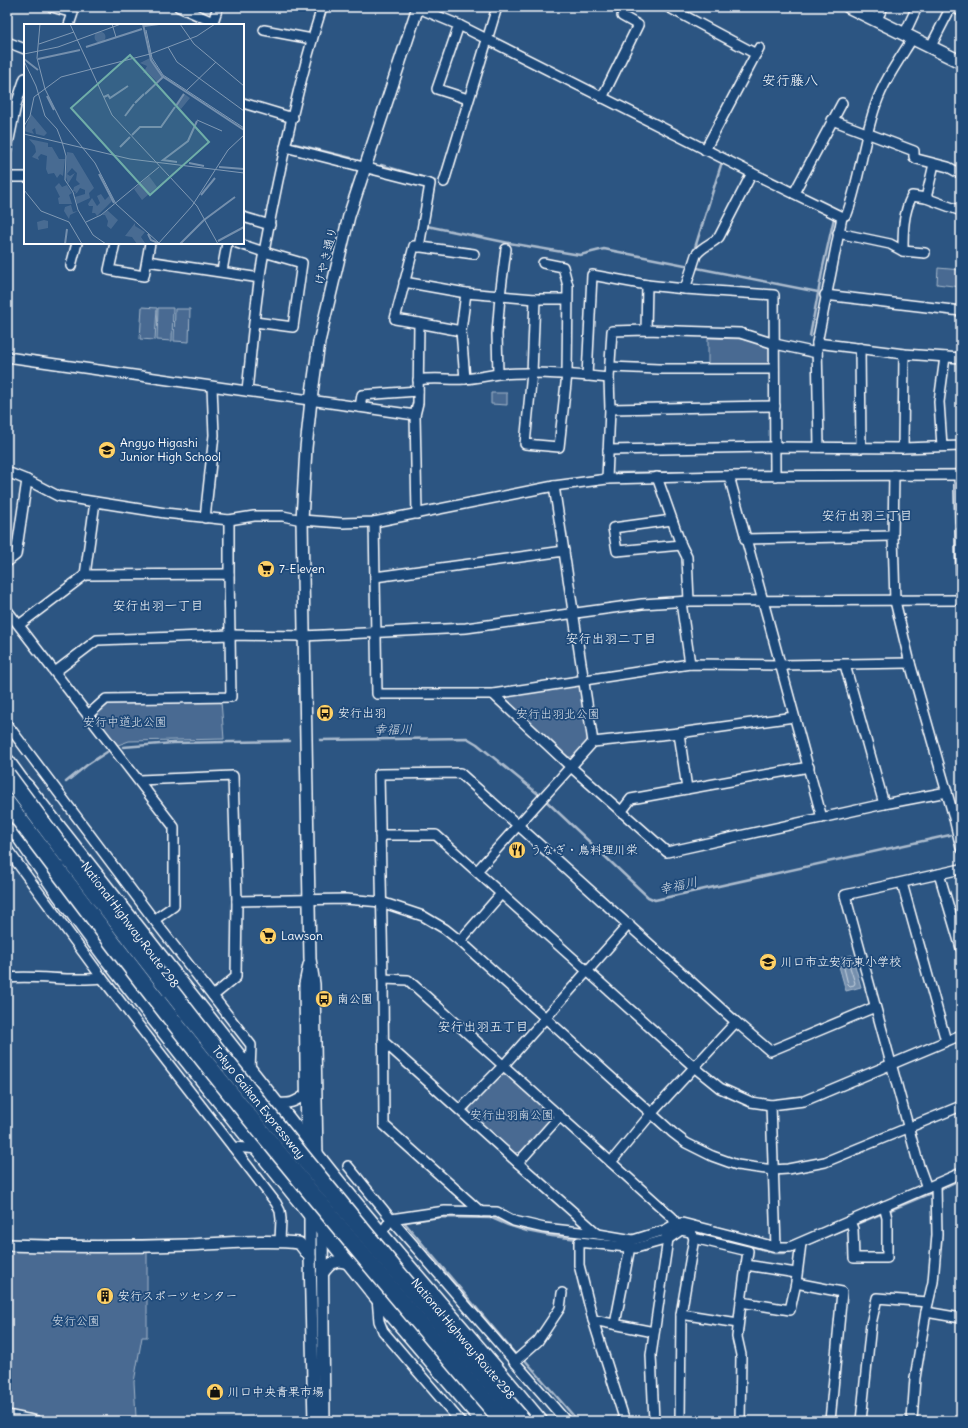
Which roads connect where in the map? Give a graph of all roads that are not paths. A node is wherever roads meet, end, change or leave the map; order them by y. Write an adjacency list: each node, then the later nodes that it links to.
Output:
1 (52, 7): 12 (street)
2 (179, 7): 3 (street)
3 (218, 7)
4 (322, 7): 20 (street)
5 (417, 7): 17 (street); 39 (street, けやき通り)
6 (497, 7): 21 (street)
7 (668, 7): 37 (street)
8 (849, 7): 15 (main road)
9 (883, 7): 15 (street)
10 (917, 7): 19 (street)
11 (952, 7): 13 (street); 23 (street)
12 (74, 10): 16 (street)
13 (961, 11)
14 (622, 16): 27 (street)
15 (876, 21): 19 (main road)
16 (69, 24)
17 (458, 25): 21 (street); 28 (street)
18 (264, 30): 20 (street)
19 (908, 37): 23 (main road); 34 (street)
20 (312, 39): 32 (street)
21 (487, 39): 27 (street); 28 (street)
22 (7, 42): 24 (street)
23 (930, 48): 25 (main road)
24 (24, 49)
25 (961, 62)
26 (24, 88): 31 (street)
27 (602, 98): 37 (street)
28 (468, 99): 44 (street)
29 (244, 103): 32 (street)
30 (842, 103): 33 (street)
31 (12, 104): 36 (street)
32 (293, 118): 35 (street)
33 (832, 120): 34 (street); 45 (street)
34 (867, 134): 38 (street); 49 (street)
35 (285, 147): 39 (street); 50 (street)
36 (7, 149)
37 (705, 150): 40 (street)
38 (934, 164): 41 (street); 46 (street)
39 (364, 166): 57 (street); 101 (street, けやき通り)
40 (752, 173): 45 (street); 70 (street)
41 (961, 174)
42 (7, 177): 43 (street)
43 (24, 177)
44 (444, 182)
45 (794, 193): 49 (street)
46 (926, 198): 47 (street); 59 (street)
47 (961, 211)
48 (244, 216): 50 (street)
49 (842, 217): 51 (street)
50 (270, 225): 60 (street)
51 (838, 233): 59 (street); 73 (street)
52 (77, 244): 65 (street)
53 (114, 244): 63 (street)
54 (150, 244): 63 (street)
55 (227, 244): 66 (street)
56 (240, 244): 60 (street)
57 (419, 247): 62 (street); 68 (street)
58 (506, 248): 72 (street)
59 (903, 251): 61 (street)
60 (264, 252): 67 (street); 77 (street)
61 (925, 253)
62 (474, 254)
63 (147, 261): 66 (street)
64 (543, 264): 75 (street)
65 (71, 266)
66 (222, 271): 67 (street)
67 (260, 278): 77 (street)
68 (404, 282): 71 (street); 78 (street)
69 (648, 285): 70 (street); 79 (street); 94 (street)
70 (685, 289): 82 (street)
71 (466, 293): 72 (street); 80 (street)
72 (500, 296): 74 (street); 92 (street)
73 (825, 296): 76 (street); 81 (street)
74 (535, 299): 75 (street); 91 (street)
75 (567, 299): 93 (street)
76 (961, 311)
77 (255, 322): 99 (street)
78 (419, 323): 80 (street); 97 (street)
79 (646, 330): 82 (street); 89 (street)
80 (461, 331): 96 (street)
81 (817, 343): 83 (street); 84 (street)
82 (775, 344): 84 (street); 90 (street)
83 (860, 348): 85 (street); 110 (street)
84 (816, 353): 109 (street)
85 (904, 354): 87 (street); 111 (street)
86 (7, 356): 98 (street)
87 (945, 357): 88 (street); 106 (street)
88 (961, 358)
89 (610, 367): 90 (street); 95 (street)
90 (774, 369): 102 (street)
91 (532, 373): 92 (street); 93 (street); 93 (street)
92 (498, 374): 96 (street)
93 (567, 374): 94 (street)
94 (587, 376): 95 (street)
95 (609, 378): 104 (street)
96 (465, 379): 97 (street)
97 (418, 380): 100 (street)
98 (212, 387): 99 (street); 124 (street)
99 (247, 391): 101 (street)
100 (418, 391): 103 (street); 105 (street)
101 (311, 400): 103 (street); 126 (street, けやき通り)
102 (775, 406): 104 (street); 108 (street)
103 (360, 407): 105 (street)
104 (610, 409): 112 (street)
105 (415, 415): 123 (street)
106 (942, 446): 107 (street); 111 (street)
107 (961, 446)
108 (775, 447): 109 (street); 112 (street); 117 (street)
109 (819, 447): 110 (street)
110 (861, 448): 111 (street)
111 (903, 448)
112 (608, 450): 119 (street)
113 (7, 472): 120 (street)
114 (894, 475): 115 (street); 117 (street); 129 (street)
115 (960, 475): 130 (street)
116 (729, 476): 117 (street); 118 (street); 131 (street)
117 (775, 476)
118 (656, 477): 119 (street); 127 (street)
119 (607, 479): 121 (street)
120 (27, 480): 122 (street); 134 (street)
121 (554, 486): 123 (street); 133 (street)
122 (95, 502): 124 (street); 136 (street)
123 (417, 514): 128 (street)
124 (205, 518): 125 (street)
125 (229, 520): 126 (street); 135 (street)
126 (302, 520): 128 (street); 148 (street, けやき通り)
127 (672, 520): 132 (street); 132 (street)
128 (374, 522): 137 (street)
129 (893, 536): 131 (street); 141 (street)
130 (961, 537): 138 (street)
131 (745, 538): 142 (street)
132 (681, 545): 140 (street)
133 (564, 551): 137 (street); 144 (street)
134 (7, 562)
135 (229, 574): 136 (street); 147 (street)
136 (85, 575): 145 (street)
137 (375, 577): 146 (street)
138 (961, 577)
139 (961, 600): 141 (street)
140 (685, 601): 142 (street); 144 (street); 150 (street)
141 (895, 601): 142 (street); 149 (street)
142 (764, 602): 151 (street)
143 (7, 610): 145 (street)
144 (574, 613): 146 (street); 154 (street)
145 (19, 625): 153 (street)
146 (376, 633): 148 (street); 155 (street)
147 (230, 635): 148 (street); 153 (street); 156 (street)
148 (303, 636): 185 (street, けやき通り)
149 (910, 663): 152 (street); 168 (street)
150 (690, 664): 151 (street); 154 (street)
151 (781, 665): 152 (street); 157 (street)
152 (845, 665): 170 (street)
153 (55, 672): 156 (street)
154 (583, 680): 155 (street); 160 (street)
155 (493, 694): 162 (street)
156 (88, 715): 165 (street)
157 (794, 717): 159 (street); 163 (street)
158 (7, 724): 188 (street)
159 (679, 733): 160 (street); 167 (street)
160 (593, 742): 162 (street)
161 (7, 761): 166 (highway, National Highway Route 298)
162 (571, 767): 171 (street); 175 (street)
163 (809, 767): 167 (street); 174 (street)
164 (7, 774): 273 (highway, Tokyo Gaikan Expressway, bridge)
165 (139, 780): 186 (street); 188 (street)
166 (26, 786): 207 (highway); 208 (highway, National Highway Route 298)
167 (687, 790): 171 (street)
168 (947, 792): 170 (street); 172 (street)
169 (7, 803): 272 (highway, Tokyo Gaikan Expressway, bridge)
170 (884, 804): 174 (street)
171 (621, 812): 174 (street)
172 (957, 813): 177 (street)
173 (7, 818): 214 (highway); 220 (highway)
174 (822, 818)
175 (518, 825): 176 (street); 181 (street); 189 (street)
176 (380, 835): 181 (street); 187 (street)
177 (961, 848)
178 (7, 849): 179 (street)
179 (11, 862): 195 (street)
180 (961, 869): 182 (street)
181 (478, 871): 184 (street)
182 (939, 874): 183 (street); 191 (street)
183 (902, 882): 198 (street); 203 (street)
184 (502, 894): 190 (street); 193 (street)
185 (308, 899): 186 (street); 187 (street); 192 (street, けやき通り)
186 (237, 901): 197 (street)
187 (381, 902): 190 (street); 196 (street)
188 (154, 920): 197 (street)
189 (629, 924): 193 (street); 200 (street)
190 (460, 941): 199 (street)
191 (961, 948)
192 (310, 959): 209 (street); 221 (street)
193 (587, 971): 199 (street); 206 (street)
194 (7, 978): 195 (street)
195 (102, 978): 219 (street)
196 (383, 979): 202 (street); 205 (street)
197 (213, 996): 207 (street)
198 (875, 1007): 200 (street); 204 (street)
199 (545, 1017): 205 (street); 215 (street)
200 (736, 1022): 206 (street)
201 (961, 1035): 203 (street)
202 (383, 1041): 213 (street); 230 (street)
203 (946, 1041): 204 (street)
204 (892, 1065): 211 (street); 217 (street)
205 (503, 1066): 213 (street); 216 (street)
206 (694, 1067): 211 (street); 215 (street)
207 (250, 1070): 210 (highway)
208 (256, 1088)
209 (306, 1094): 210 (street); 218 (street)
210 (276, 1103): 218 (highway)
211 (771, 1105): 225 (street)
212 (961, 1106): 217 (street)
213 (460, 1110): 223 (street)
214 (235, 1111)
215 (651, 1114): 222 (street); 225 (street)
216 (559, 1117): 222 (street); 223 (street)
217 (909, 1127): 225 (street); 228 (street)
218 (307, 1143): 221 (highway); 231 (street)
219 (233, 1147): 220 (street); 240 (street)
220 (259, 1149): 231 (highway)
221 (317, 1157): 235 (street); 236 (highway)
222 (611, 1162): 234 (street)
223 (518, 1163): 237 (street)
224 (348, 1166): 232 (street)
225 (773, 1170): 244 (street)
226 (961, 1173): 227 (street)
227 (936, 1184): 228 (street); 256 (street)
228 (927, 1188): 229 (street)
229 (884, 1206): 233 (street); 233 (street)
230 (481, 1212): 232 (street); 237 (street)
231 (310, 1213): 235 (highway); 245 (street)
232 (391, 1219): 236 (street); 264 (street)
233 (850, 1221): 241 (street)
234 (676, 1224): 238 (street); 244 (street)
235 (322, 1227): 247 (highway); 250 (street)
236 (381, 1234): 275 (highway)
237 (598, 1234): 238 (street)
238 (666, 1234): 239 (street); 243 (street); 263 (street)
239 (694, 1238): 248 (street); 258 (street)
240 (280, 1241): 242 (street); 245 (street)
241 (801, 1243): 244 (street); 249 (street)
242 (7, 1245)
243 (630, 1247): 260 (street); 262 (street)
244 (776, 1247)
245 (310, 1256): 267 (street)
246 (394, 1257): 274 (highway, National Highway Route 298)
247 (352, 1265): 250 (street); 254 (highway)
248 (746, 1265): 249 (street); 255 (street)
249 (796, 1273): 252 (street)
250 (322, 1274): 268 (street)
251 (372, 1279): 271 (highway)
252 (796, 1283): 255 (street); 281 (street)
253 (562, 1293): 264 (street)
254 (376, 1296): 269 (street); 270 (highway)
255 (740, 1302): 261 (street)
256 (928, 1302): 257 (street); 282 (street)
257 (926, 1312): 259 (street); 283 (street)
258 (681, 1314): 261 (street); 279 (street)
259 (961, 1318)
260 (593, 1320): 262 (street); 277 (street)
261 (738, 1323): 280 (street)
262 (616, 1324): 263 (street)
263 (654, 1332): 278 (street)
264 (514, 1362): 276 (street)
265 (7, 1415): 266 (street)
266 (37, 1421)
267 (314, 1421)
268 (324, 1421)
269 (460, 1421)
270 (483, 1421)
271 (493, 1421)
272 (503, 1421)
273 (523, 1421)
274 (533, 1421)
275 (540, 1421)
276 (566, 1421)
277 (625, 1421)
278 (654, 1421)
279 (680, 1421)
280 (740, 1421)
281 (830, 1421)
282 (861, 1421)
283 (912, 1421)

